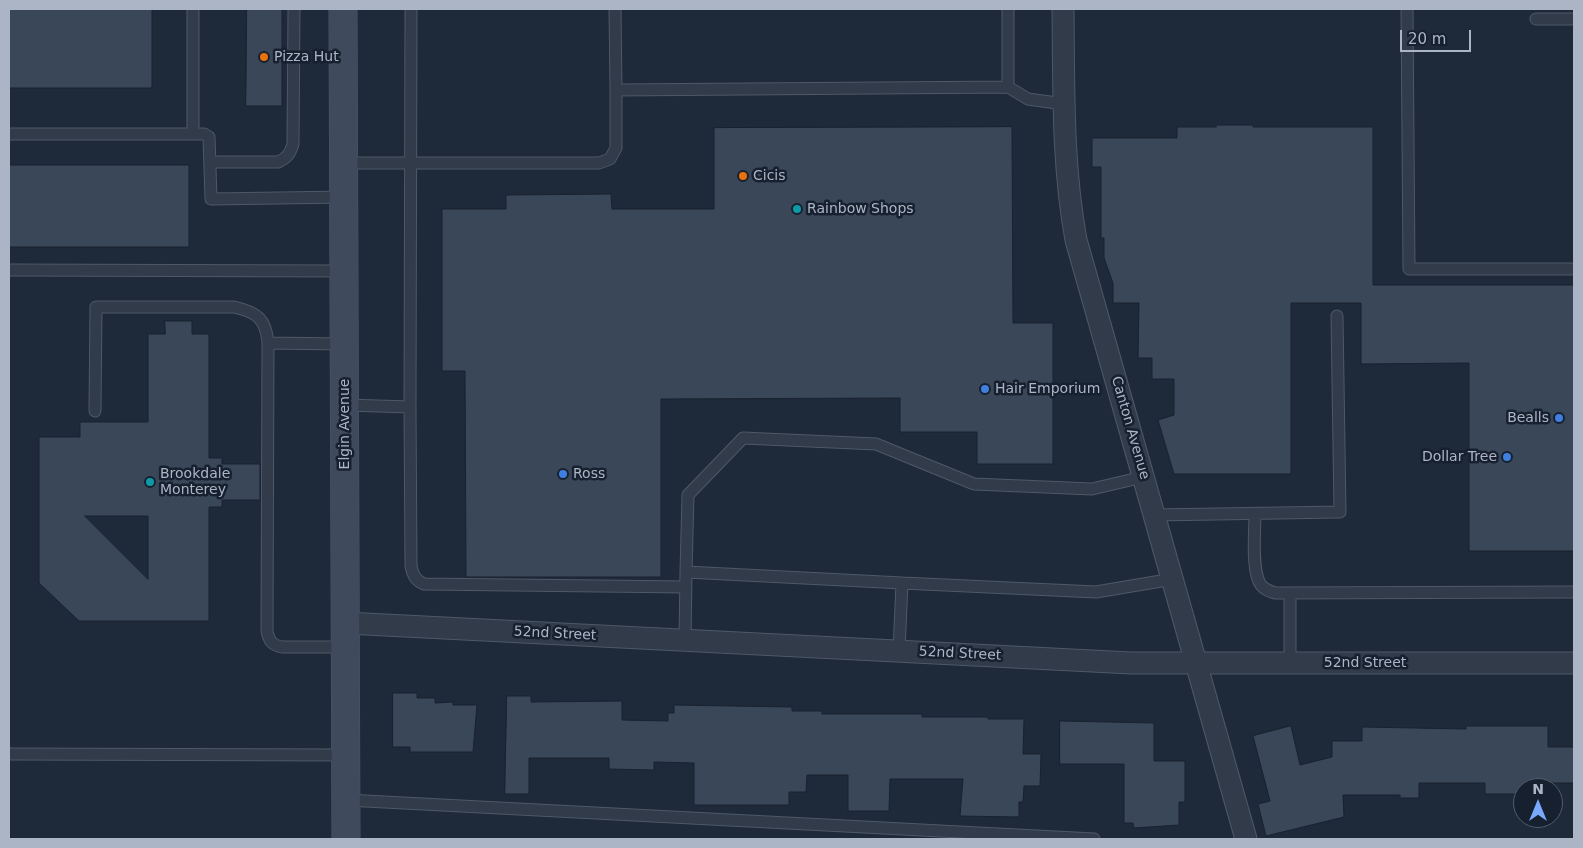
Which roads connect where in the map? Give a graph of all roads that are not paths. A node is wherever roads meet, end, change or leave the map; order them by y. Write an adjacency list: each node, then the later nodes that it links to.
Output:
1 (193, 9): 15 (lane)
2 (294, 9): 16 (lane)
3 (343, 9): 17 (street, Elgin Avenue)
4 (411, 9): 18 (lane)
5 (615, 9): 12 (lane)
6 (1008, 9): 11 (lane)
7 (1063, 9): 13 (street, Canton Avenue)
8 (1407, 9): 20 (lane)
9 (1570, 16): 10 (lane)
10 (1536, 19)
11 (1008, 87): 12 (lane); 13 (lane)
12 (616, 90): 18 (lane)
13 (1064, 104): 29 (street, Canton Avenue)
14 (9, 134): 15 (lane)
15 (193, 134): 16 (lane)
16 (211, 162): 19 (lane)
17 (345, 163): 18 (lane); 19 (street, Elgin Avenue)
18 (411, 163): 27 (lane)
19 (345, 197): 22 (street, Elgin Avenue)
20 (1574, 269)
21 (9, 270): 22 (lane)
22 (345, 271): 25 (street, Elgin Avenue)
23 (1337, 316): 30 (lane)
24 (268, 343): 25 (lane); 28 (lane); 38 (lane)
25 (345, 344): 26 (street, Elgin Avenue)
26 (345, 405): 27 (lane); 38 (street, Elgin Avenue)
27 (410, 407): 35 (lane)
28 (95, 411)
29 (1144, 477): 31 (street, Canton Avenue); 32 (lane)
30 (1255, 514): 31 (lane); 37 (lane)
31 (1154, 515): 33 (street, Canton Avenue)
32 (686, 572): 34 (lane); 35 (lane)
33 (1172, 579): 34 (lane); 43 (street, Canton Avenue)
34 (902, 583): 40 (lane)
35 (686, 587): 39 (lane)
36 (1574, 592): 37 (lane)
37 (1290, 593): 41 (lane)
38 (346, 635): 39 (street, 52nd Street); 45 (street, Elgin Avenue)
39 (685, 640): 40 (street, 52nd Street)
40 (899, 651): 43 (street, 52nd Street)
41 (1290, 663): 42 (street, 52nd Street); 43 (street, 52nd Street)
42 (1574, 663)
43 (1197, 664): 49 (street, Canton Avenue)
44 (9, 754): 45 (lane)
45 (346, 755): 46 (street, Elgin Avenue)
46 (346, 800): 47 (street, Elgin Avenue); 48 (lane)
47 (346, 839)
48 (1094, 839)
49 (1246, 839)

